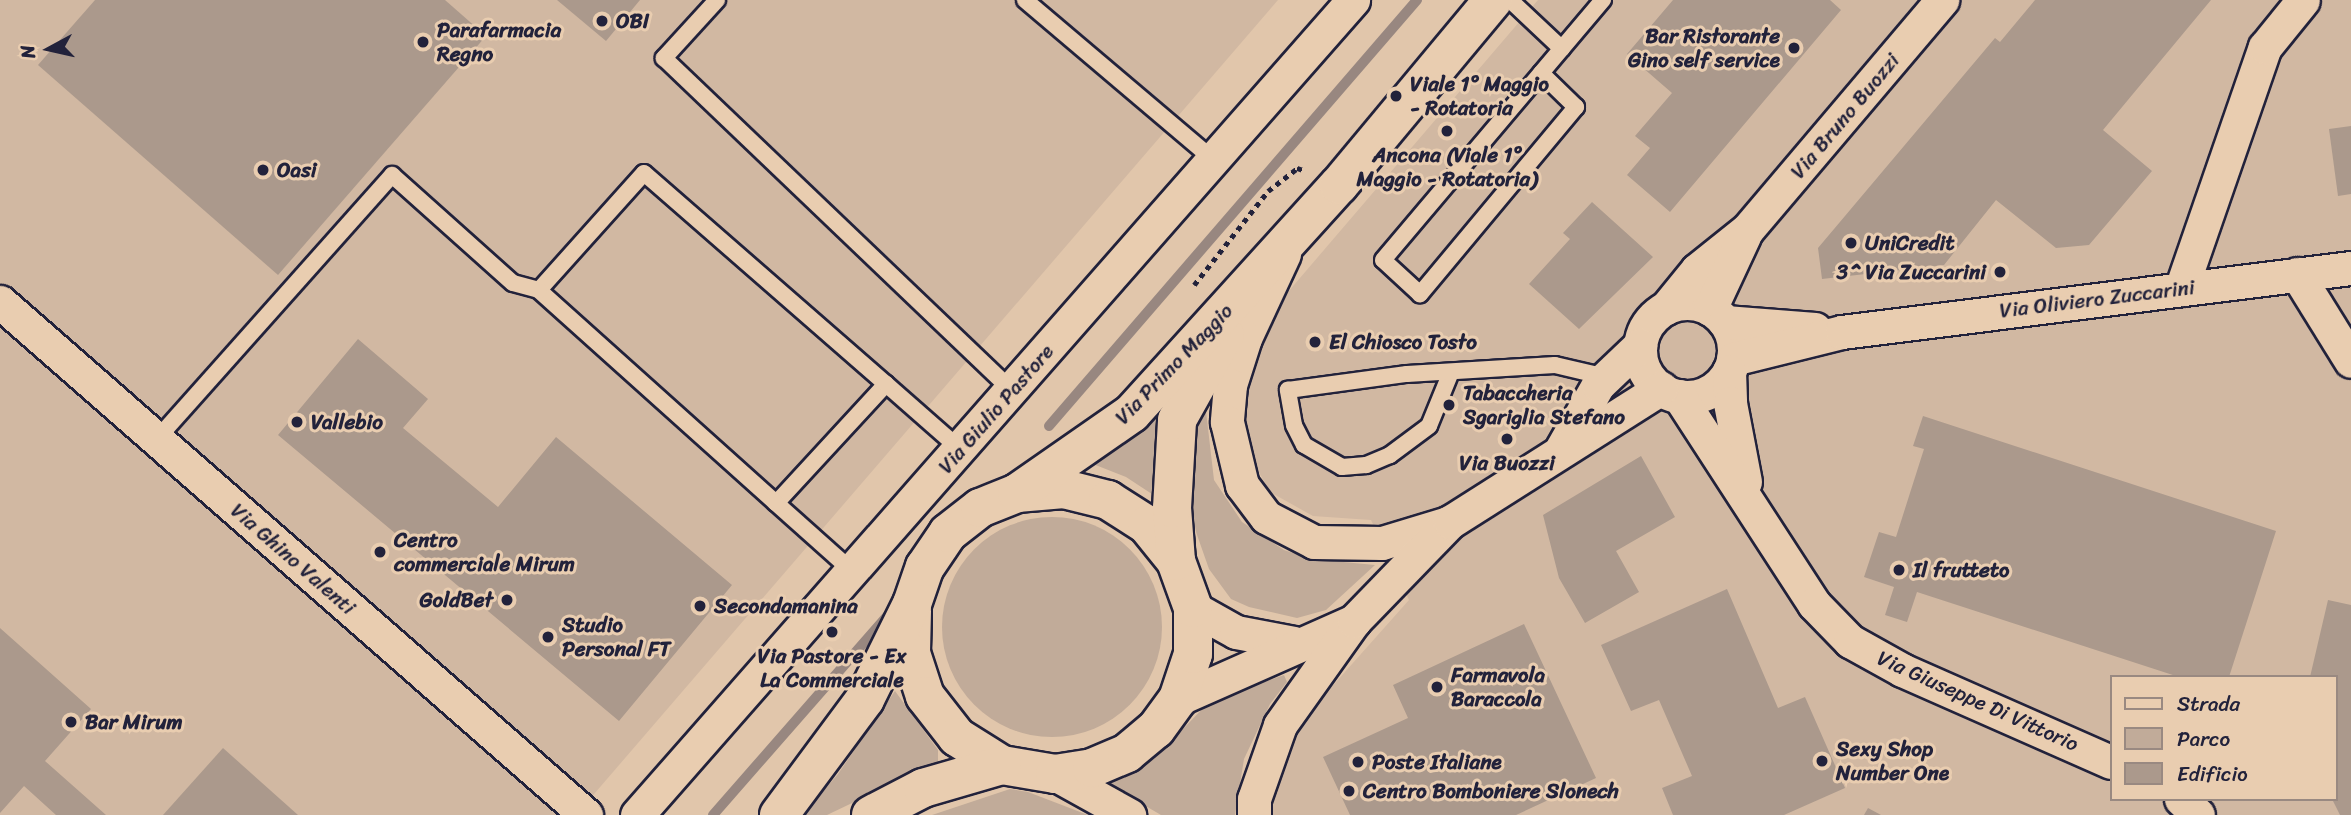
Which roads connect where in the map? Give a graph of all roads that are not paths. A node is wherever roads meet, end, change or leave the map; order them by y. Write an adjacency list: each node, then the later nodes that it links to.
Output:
1 (717, 0): 29 (lane)
2 (1025, 0): 11 (lane)
3 (1353, 0): 11 (street, Via Giulio Pastore)
4 (1493, 0): 13 (main road, Via Primo Maggio)
5 (1510, 0): 9 (lane)
6 (1602, 0): 9 (lane)
7 (1942, 0): 12 (street, Via Bruno Buozzi)
8 (2303, 0): 17 (street)
9 (1562, 49): 10 (lane)
10 (1541, 73): 10 (lane)
11 (1215, 161): 29 (street, Via Giulio Pastore)
12 (1746, 230): 20 (street, Via Bruno Buozzi); 21 (street, Via Bruno Buozzi)
13 (1290, 240): 16 (main road, Via Primo Maggio); 37 (street, Via Primo Maggio)
14 (2351, 268): 15 (street, Via Oliviero Zuccarini)
15 (2297, 274): 17 (street, Via Oliviero Zuccarini); 24 (street)
16 (1256, 277): 34 (main road, Via Primo Maggio); 38 (main road, Via Primo Maggio)
17 (2181, 289): 22 (street, Via Oliviero Zuccarini)
18 (539, 290): 28 (lane); 31 (lane); 36 (lane)
19 (0, 302): 31 (street, Via Ghino Valenti)
20 (1666, 308): 21 (street); 23 (street, Via Bruno Buozzi)
21 (1718, 316): 22 (street, Via Oliviero Zuccarini); 25 (street)
22 (1842, 332): 25 (street, Via Oliviero Zuccarini)
23 (1640, 345): 27 (street, Via Bruno Buozzi); 30 (street)
24 (2351, 361)
25 (1731, 365): 30 (street, Via Bruno Buozzi); 35 (street, Via Giuseppe Di Vittorio)
26 (1451, 372): 26 (lane); 27 (lane)
27 (1606, 377): 32 (street, Via Bruno Buozzi)
28 (886, 384): 33 (lane); 36 (lane)
29 (1012, 390): 33 (street, Via Giulio Pastore)
30 (1670, 392): 32 (street, Via Bruno Buozzi); 35 (street, Via Giuseppe Di Vittorio)
31 (156, 440): 50 (street, Via Ghino Valenti)
32 (1561, 448): 37 (street, Via Bruno Buozzi)
33 (960, 449): 39 (street, Via Giulio Pastore)
34 (1017, 493): 38 (main road, Via Primo Maggio); 40 (main road, Via Primo Maggio)
35 (1749, 502): 45 (street, Via Giuseppe Di Vittorio)
36 (776, 503): 39 (lane)
37 (1450, 522): 42 (street, Via Primo Maggio)
38 (1176, 561): 41 (main road, Via Primo Maggio)
39 (852, 571): 51 (street, Via Giulio Pastore)
40 (912, 604): 46 (main road, Via Primo Maggio); 52 (main road, Via Primo Maggio)
41 (1193, 608): 43 (street); 44 (main road, Via Primo Maggio)
42 (1354, 621): 43 (street, Via Primo Maggio); 49 (street, Via Primo Maggio)
43 (1294, 643): 44 (street, Via Primo Maggio)
44 (1178, 699): 47 (main road, Via Primo Maggio)
45 (2110, 762)
46 (1002, 765): 47 (main road, Via Primo Maggio); 53 (main road, Via Primo Maggio)
47 (1055, 774): 54 (street, Via Primo Maggio)
48 (2183, 801): 55 (street)
49 (1254, 807)
50 (586, 815)
51 (637, 815)
52 (779, 815)
53 (871, 815)
54 (1129, 815)
55 (2198, 815)

